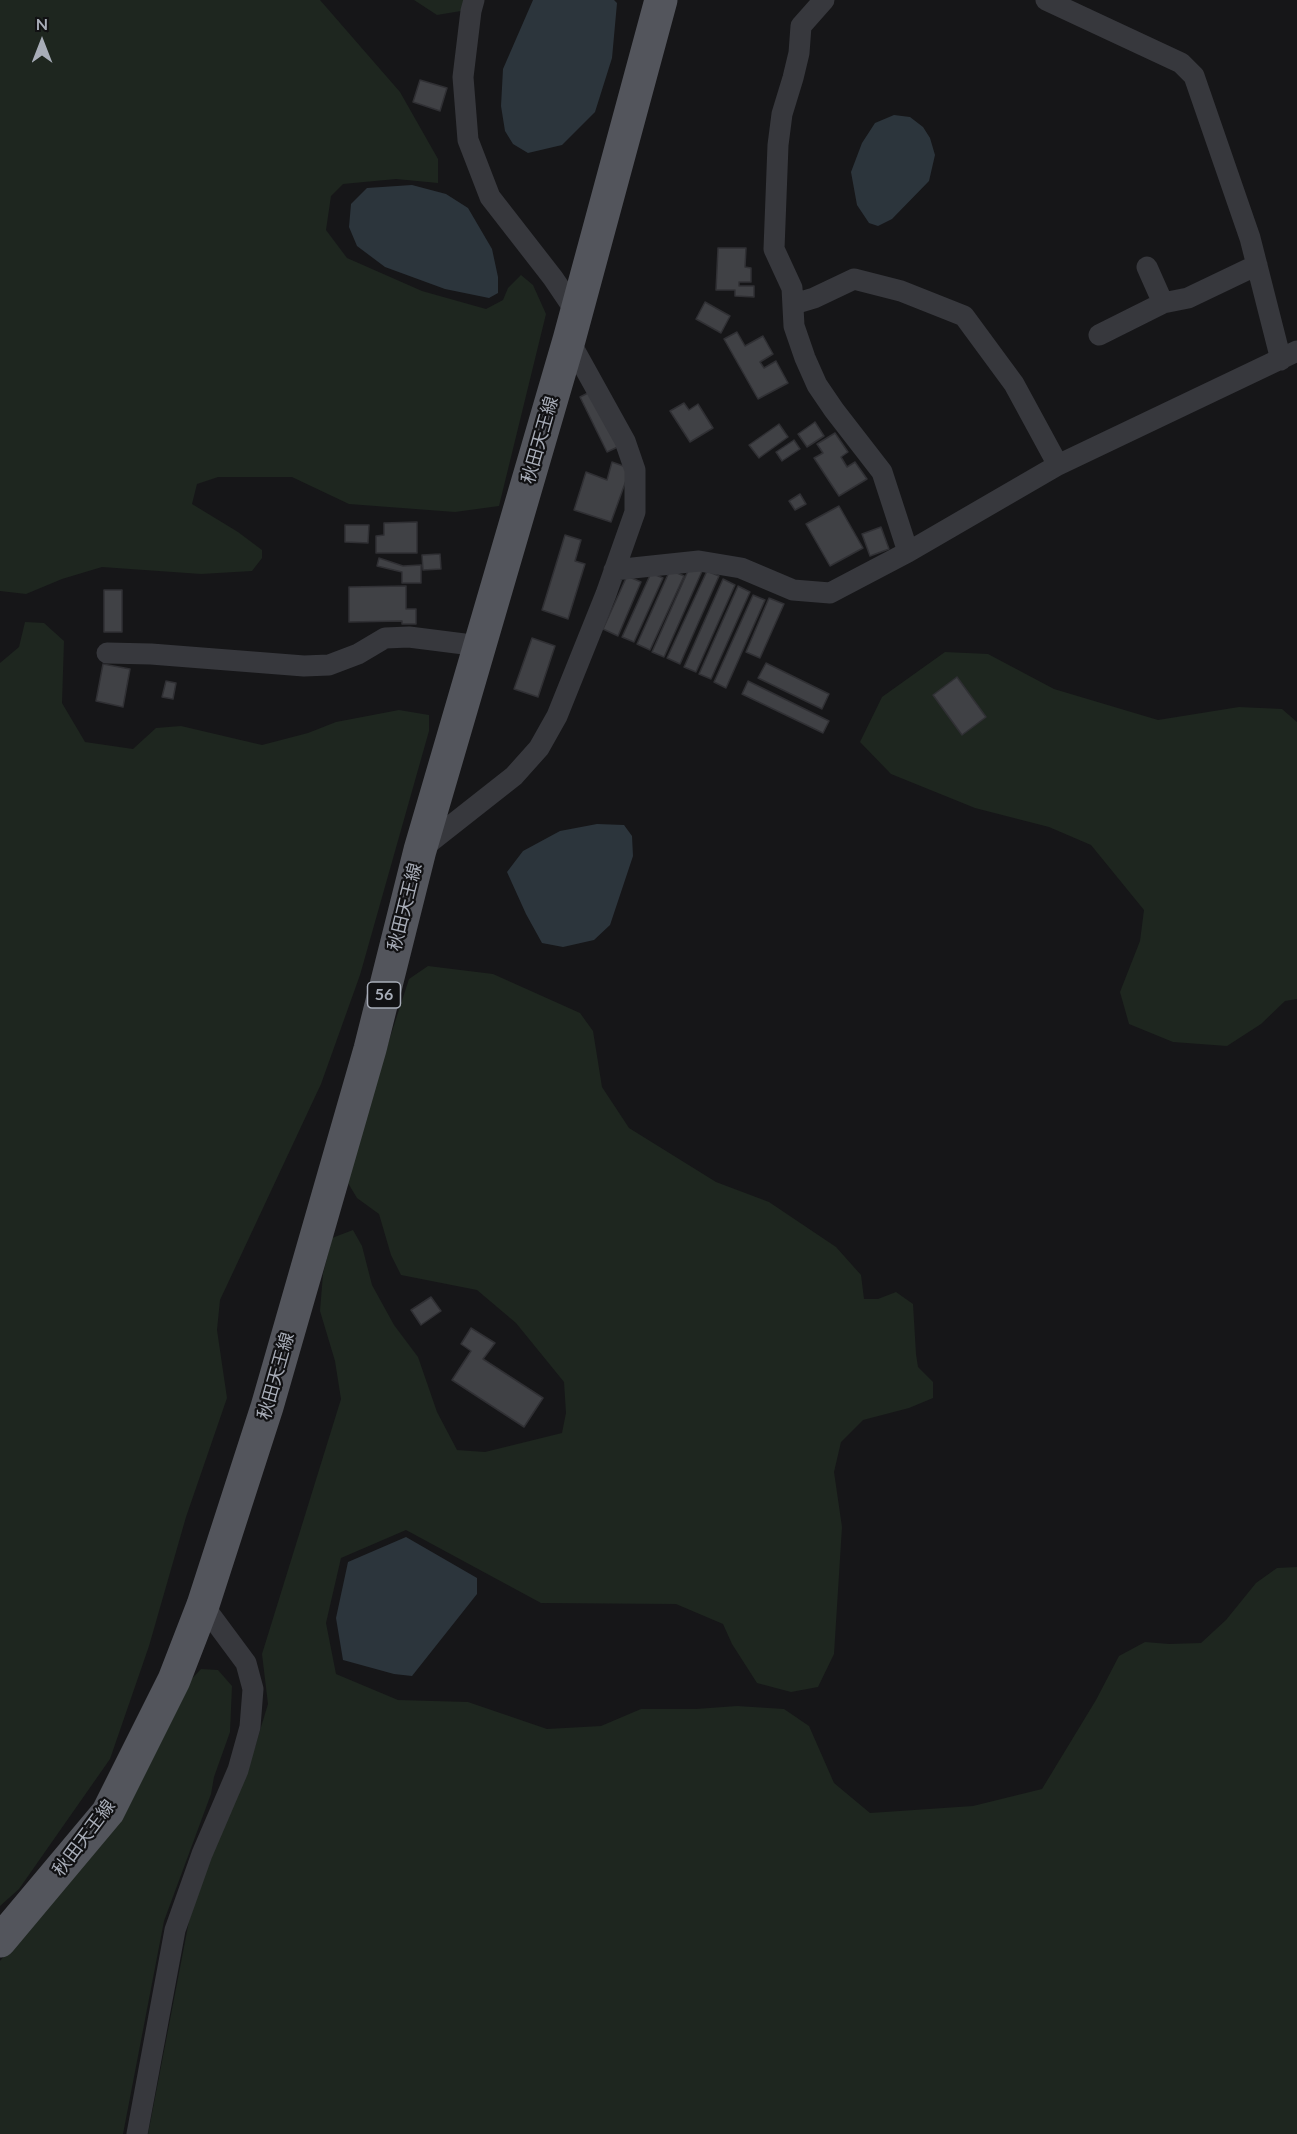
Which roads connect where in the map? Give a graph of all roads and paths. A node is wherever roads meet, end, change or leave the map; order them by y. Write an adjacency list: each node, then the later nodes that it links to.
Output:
1 (474, 0): 9 (street)
2 (661, 0): 9 (main road, 秋田天王線 / 56)
3 (824, 0): 8 (street)
4 (1046, 0): 5 (street)
5 (1257, 264): 7 (street); 11 (street)
6 (1147, 267): 7 (street)
7 (1163, 303): 10 (street)
8 (794, 304): 12 (street); 13 (street)
9 (572, 326): 14 (street); 15 (main road, 秋田天王線 / 56)
10 (1099, 335)
11 (1289, 356): 12 (street)
12 (1058, 465): 13 (street)
13 (908, 552): 14 (street)
14 (614, 570): 17 (street)
15 (480, 646): 16 (street); 17 (main road, 秋田天王線 / 56)
16 (107, 653)
17 (420, 850): 18 (main road, 秋田天王線 / 56)
18 (203, 1605): 19 (main road, 秋田天王線 / 56); 20 (street)
19 (0, 1941)
20 (137, 2134)

